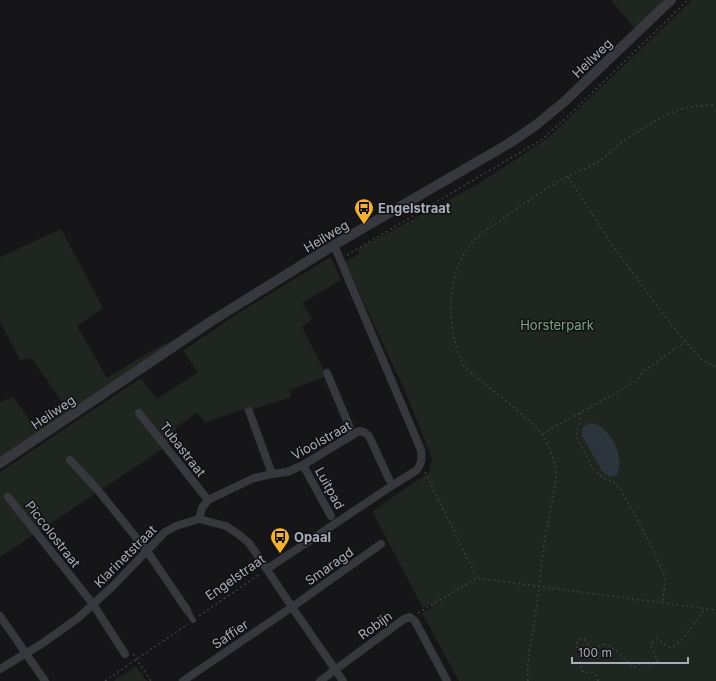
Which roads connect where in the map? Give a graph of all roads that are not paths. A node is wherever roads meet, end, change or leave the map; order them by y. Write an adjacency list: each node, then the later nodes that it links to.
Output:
1 (671, 0): 2 (street, Heilweg)
2 (334, 245): 8 (street, Heilweg); 11 (street, Engelstraat)
3 (326, 373): 6 (street)
4 (249, 411): 10 (street)
5 (139, 413): 13 (street, Tubastraat)
6 (352, 435): 9 (street, Vioolstraat); 11 (street, Vioolstraat)
7 (70, 460): 17 (street)
8 (0, 463)
9 (303, 465): 10 (street, Vioolstraat); 15 (street, Luitpad)
10 (272, 474): 13 (street, Vioolstraat)
11 (391, 482): 15 (street, Engelstraat)
12 (8, 497): 19 (street, Piccolostraat)
13 (208, 500): 14 (street)
14 (199, 519): 17 (street, Klarinetstraat); 18 (street)
15 (333, 519): 18 (street, Engelstraat)
16 (380, 544): 20 (street, Smaragd)
17 (147, 551): 19 (street, Klarinetstraat); 21 (street)
18 (267, 569): 20 (street)
19 (93, 604): 24 (street, Klarinetstraat); 25 (street, Piccolostraat)
20 (292, 607): 27 (street); 29 (street, Saffier)
21 (187, 610): 23 (street)
22 (0, 616): 24 (street)
23 (193, 620)
24 (26, 654): 26 (street, Klarinetstraat); 28 (street)
25 (128, 655)
26 (0, 669)
27 (335, 669): 30 (street, Robijn); 31 (street); 32 (street, Robijn)
28 (45, 681)
29 (183, 681)
30 (320, 681)
31 (343, 681)
32 (447, 681)

